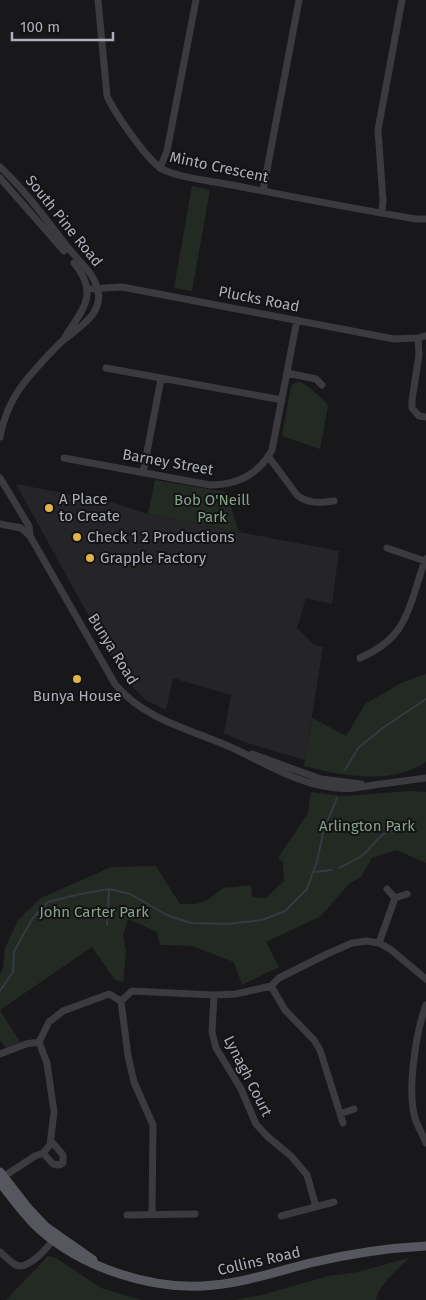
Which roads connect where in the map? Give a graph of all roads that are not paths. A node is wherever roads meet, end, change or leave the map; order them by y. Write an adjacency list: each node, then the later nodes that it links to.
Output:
1 (98, 0): 6 (street, Minto Crescent)
2 (196, 0): 6 (street)
3 (299, 0): 8 (street)
4 (402, 0): 9 (street)
5 (0, 167): 11 (street, South Pine Road)
6 (160, 168): 8 (street, Minto Crescent)
7 (0, 178): 12 (street, South Pine Road)
8 (263, 191): 9 (street, Minto Crescent)
9 (382, 213): 10 (street, Minto Crescent)
10 (426, 219)
11 (98, 288): 12 (street, Plucks Road); 13 (street, Plucks Road); 15 (street, South Pine Road)
12 (87, 290): 15 (street, South Pine Road)
13 (297, 320): 14 (street, Plucks Road); 17 (street, Barney Street)
14 (422, 337): 21 (street)
15 (62, 342): 22 (street, South Pine Road)
16 (106, 368): 18 (street)
17 (287, 373): 19 (street); 20 (street, Barney Street)
18 (161, 378): 20 (street); 25 (street)
19 (322, 385)
20 (282, 400): 23 (street, Barney Street)
21 (426, 417)
22 (0, 437)
23 (268, 456): 25 (street, Barney Street); 27 (street)
24 (64, 458): 25 (street, Barney Street)
25 (143, 473)
26 (0, 478): 29 (street, Bunya Road)
27 (334, 502)
28 (0, 524): 29 (street)
29 (30, 536): 33 (street, Bunya Road)
30 (386, 548): 31 (street)
31 (425, 560): 32 (street)
32 (360, 658)
33 (426, 778)
34 (387, 890): 36 (street)
35 (408, 894): 36 (street)
36 (395, 898): 37 (street)
37 (379, 943): 38 (street); 39 (street)
38 (426, 978)
39 (271, 986): 40 (street); 46 (street)
40 (214, 995): 41 (street); 53 (street, Lynagh Court)
41 (121, 1001): 43 (street); 54 (street)
42 (426, 1004): 49 (street)
43 (39, 1042): 44 (street); 48 (street)
44 (0, 1054)
45 (354, 1110): 46 (street)
46 (340, 1114): 47 (street)
47 (343, 1123)
48 (51, 1141): 50 (street); 50 (street)
49 (426, 1143)
50 (43, 1153): 51 (street)
51 (1, 1177): 58 (main road, Collins Road)
52 (334, 1202): 53 (street)
53 (316, 1207): 57 (street)
54 (152, 1214): 55 (street); 56 (street)
55 (195, 1214)
56 (127, 1215)
57 (281, 1216)
58 (55, 1238): 59 (main road, Collins Road); 60 (street)
59 (426, 1246)
60 (0, 1252)

